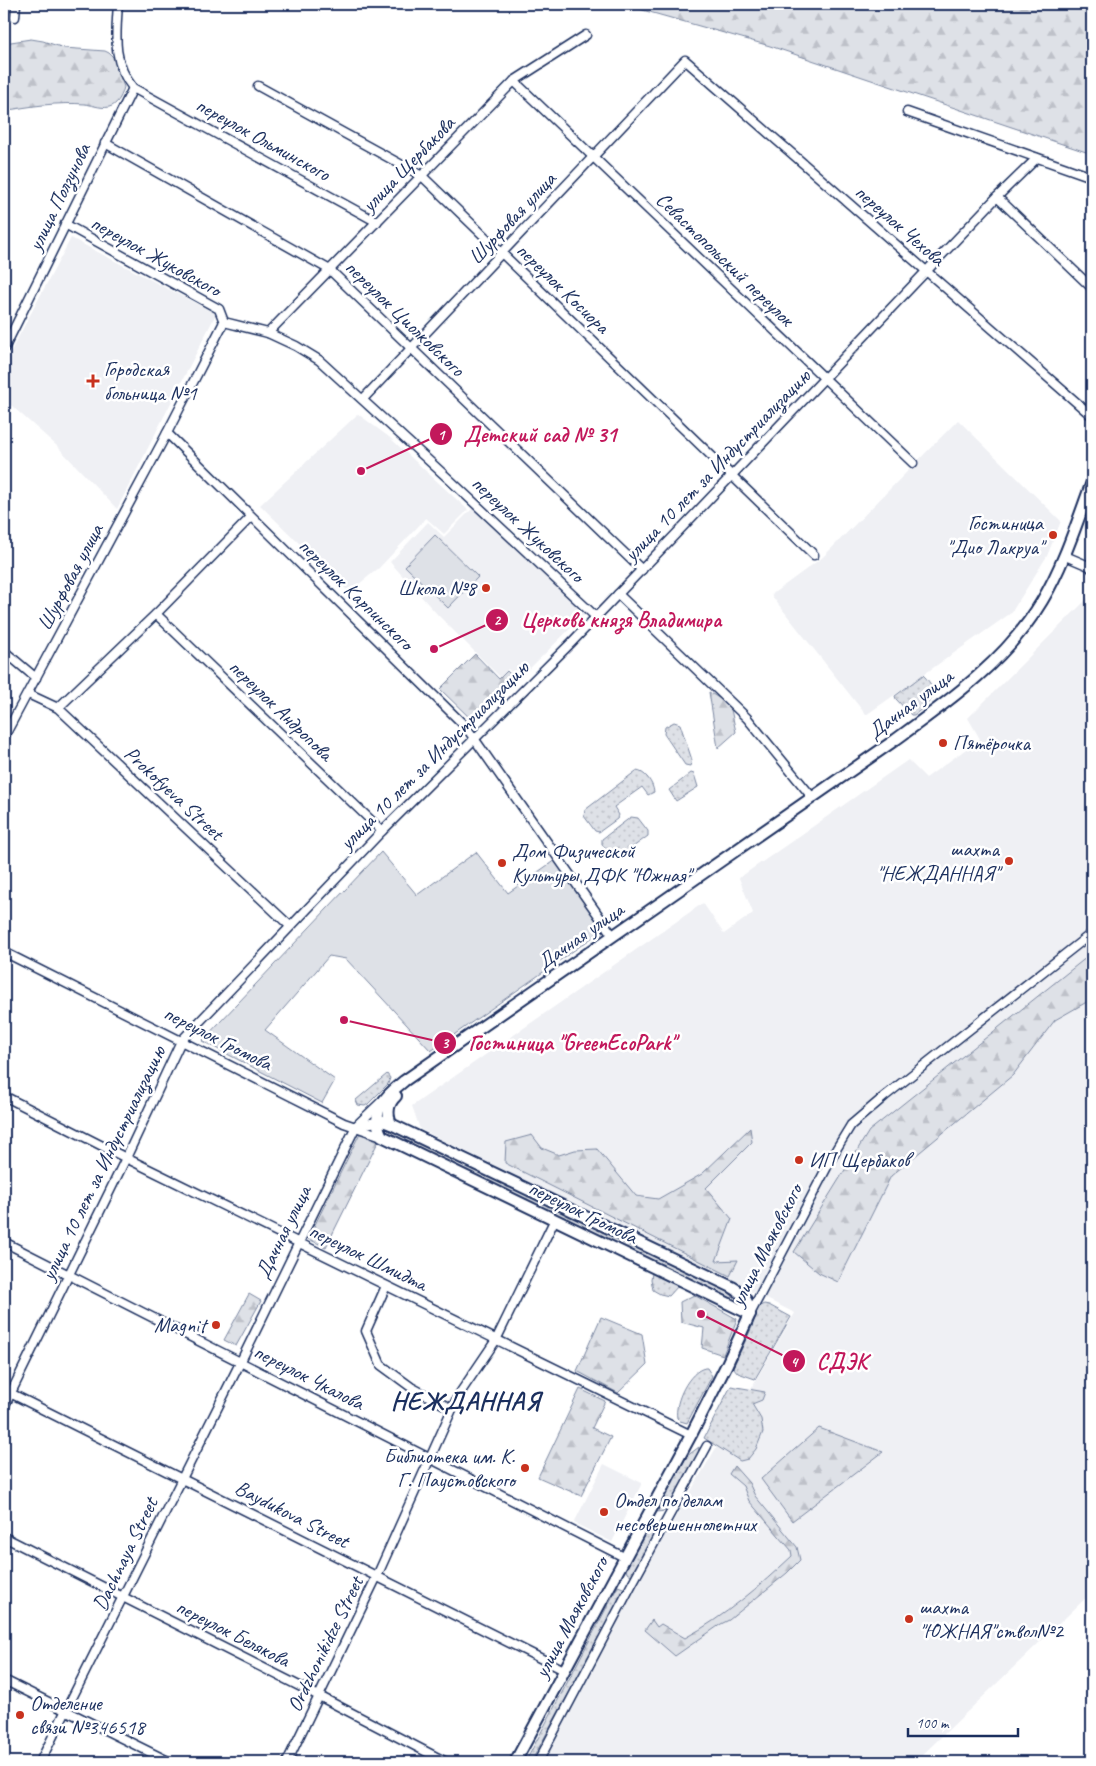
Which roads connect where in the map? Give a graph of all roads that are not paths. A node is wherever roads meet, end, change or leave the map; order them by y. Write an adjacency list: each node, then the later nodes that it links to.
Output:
1 (16, 4): 3 (street)
2 (118, 4): 8 (street)
3 (15, 17)
4 (586, 35): 6 (street, улица Щербакова)
5 (685, 60): 11 (street, Шурфовая улица); 20 (street, переулок Чехова)
6 (514, 81): 11 (street, Севастопольский переулок); 13 (street, улица Щербакова)
7 (258, 86): 13 (street, переулок Косиора)
8 (133, 88): 10 (street, улица Ползунова); 16 (street, переулок Ольминского)
9 (907, 112): 12 (street)
10 (105, 143): 17 (street, улица Ползунова); 19 (street, переулок Циолковского)
11 (594, 158): 18 (street, Шурфовая улица); 26 (street, Севастопольский переулок)
12 (1037, 158): 14 (street); 15 (street, улица 10 лет за Индустриализацию)
13 (422, 176): 16 (street, улица Щербакова); 18 (street, переулок Косиора)
14 (1092, 177)
15 (998, 197): 20 (street, улица 10 лет за Индустриализацию); 21 (street)
16 (377, 222): 19 (street, улица Щербакова)
17 (65, 224): 22 (street, переулок Жуковского); 24 (street, улица Ползунова)
18 (503, 253): 25 (street, Шурфовая улица); 31 (street, переулок Косиора)
19 (330, 270): 23 (street, улица Щербакова); 25 (street, переулок Циолковского)
20 (926, 271): 26 (street, улица 10 лет за Индустриализацию); 28 (street, переулок Чехова)
21 (1092, 288)
22 (224, 322): 23 (street, переулок Жуковского); 29 (street)
23 (268, 333): 27 (street, переулок Жуковского)
24 (4, 349)
25 (412, 349): 27 (street, Шурфовая улица); 38 (street, переулок Циолковского)
26 (824, 378): 30 (street, Севастопольский переулок); 31 (street, улица 10 лет за Индустриализацию)
27 (363, 400): 41 (street, переулок Жуковского)
28 (1092, 416)
29 (167, 434): 34 (street, переулок Карпинского); 43 (street, Шурфовая улица)
30 (913, 464)
31 (731, 476): 35 (street, переулок Косиора); 38 (street, улица 10 лет за Индустриализацию)
32 (1092, 482): 36 (main road, Дачная улица)
33 (1092, 499): 36 (main road, Дачная улица)
34 (252, 517): 40 (street); 47 (street, переулок Карпинского)
35 (814, 555)
36 (1067, 557): 37 (street); 48 (main road, Дачная улица)
37 (1092, 569)
38 (642, 570): 39 (street, улица 10 лет за Индустриализацию)
39 (618, 594): 41 (street, улица 10 лет за Индустриализацию); 48 (street)
40 (156, 614): 45 (street); 49 (street, переулок Андропова)
41 (596, 617): 47 (street, улица 10 лет за Индустриализацию)
42 (4, 651): 43 (street)
43 (36, 678): 44 (street, Шурфовая улица)
44 (28, 694): 45 (street, Prokofyeva Street); 46 (street, Шурфовая улица)
45 (58, 708): 50 (street, Prokofyeva Street)
46 (4, 737)
47 (474, 738): 49 (street, улица 10 лет за Индустриализацию); 52 (street, переулок Карпинского)
48 (814, 800): 52 (main road, Дачная улица)
49 (382, 831): 50 (street, улица 10 лет за Индустриализацию)
50 (290, 926): 54 (street, улица 10 лет за Индустриализацию)
51 (1092, 933): 67 (street, улица Маяковского)
52 (615, 938): 56 (main road, Дачная улица)
53 (4, 952): 54 (street, переулок Громова)
54 (182, 1041): 59 (street, переулок Громова); 61 (street, улица 10 лет за Индустриализацию)
55 (4, 1096): 61 (street, переулок Шмидта)
56 (389, 1098): 57 (main road); 58 (main road); 59 (street, Дачная улица)
57 (376, 1122): 58 (main road, переулок Громова); 59 (street); 60 (main road)
58 (391, 1124): 67 (main road, переулок Громова)
59 (356, 1126): 60 (street, переулок Громова); 64 (street, Дачная улица)
60 (382, 1136): 62 (main road, переулок Громова)
61 (126, 1158): 64 (street, переулок Шмидта); 65 (street, улица 10 лет за Индустриализацию)
62 (555, 1219): 67 (main road, переулок Громова); 68 (street, Ordzhonikidze Street)
63 (4, 1242): 65 (street, переулок Чкалова)
64 (299, 1243): 66 (street, переулок Шмидта); 69 (street, Дачная улица)
65 (69, 1274): 69 (street, переулок Чкалова); 70 (street, улица 10 лет за Индустриализацию)
66 (386, 1286): 68 (street, переулок Шмидта); 72 (street)
67 (750, 1314): 73 (main road, улица Маяковского)
68 (496, 1340): 72 (street, Ordzhonikidze Street); 73 (street, переулок Шмидта)
69 (241, 1361): 75 (street, переулок Чкалова); 76 (street, Dachnaya Street)
70 (7, 1392): 71 (street, улица 10 лет за Индустриализацию); 76 (street, Baydukova Street)
71 (4, 1407)
72 (452, 1409): 75 (street, Ordzhonikidze Street)
73 (690, 1435): 78 (main road, улица Маяковского)
74 (707, 1446): 90 (street, улица Маяковского)
75 (430, 1459): 78 (street, переулок Чкалова); 79 (street, Ordzhonikidze Street)
76 (182, 1478): 79 (street, Baydukova Street); 80 (street, Dachnaya Street)
77 (4, 1537): 80 (street, переулок Белякова)
78 (624, 1557): 81 (main road, улица Маяковского)
79 (377, 1576): 81 (street, Baydukova Street); 83 (street, Ordzhonikidze Street)
80 (123, 1597): 83 (street, переулок Белякова); 84 (street, Dachnaya Street)
81 (564, 1670): 89 (main road, улица Маяковского)
82 (4, 1680): 84 (street)
83 (319, 1696): 87 (street, Ordzhonikidze Street); 88 (street, переулок Белякова)
84 (66, 1710): 85 (street, Dachnaya Street); 86 (street)
85 (40, 1762)
86 (170, 1762)
87 (287, 1762)
88 (446, 1762)
89 (515, 1762)
90 (538, 1762)

